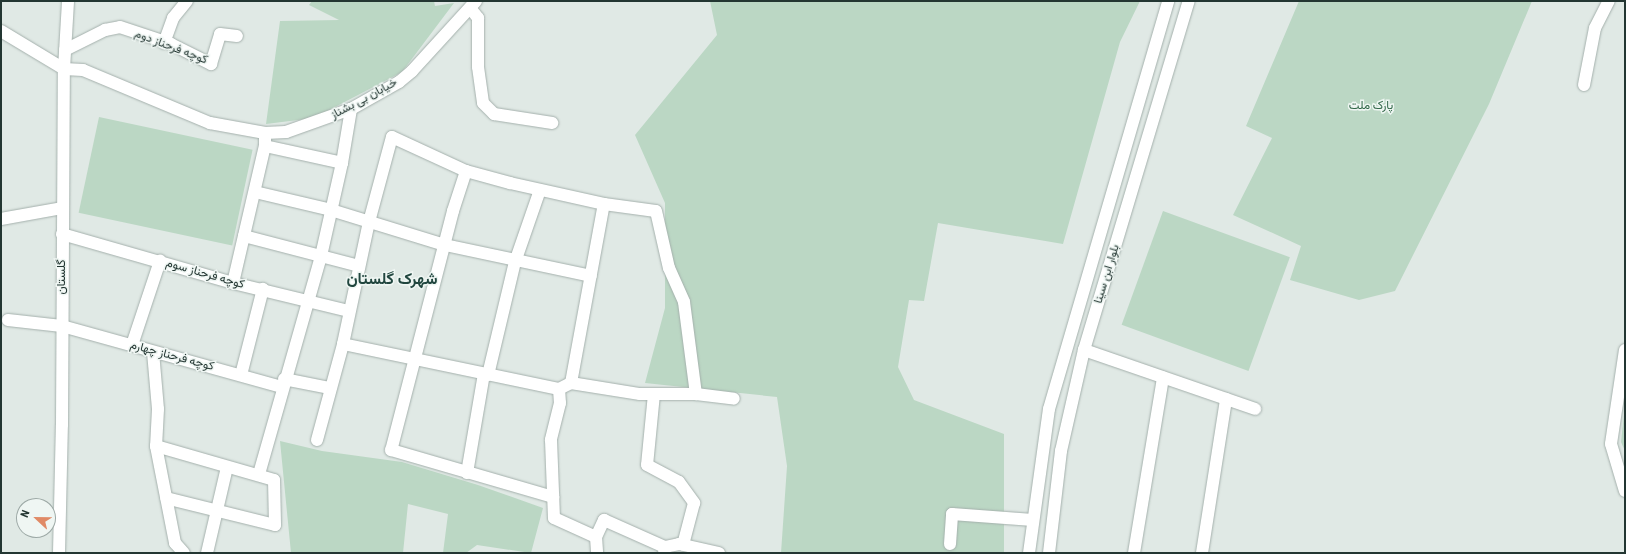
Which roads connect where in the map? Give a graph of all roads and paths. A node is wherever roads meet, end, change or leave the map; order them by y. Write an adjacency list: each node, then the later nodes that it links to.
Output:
1 (68, 1): 10 (street, گلستان)
2 (187, 1): 9 (street)
3 (1168, 1): 67 (street, بلوار ابن سینا)
4 (1189, 1): 42 (street, بلوار ابن سینا)
5 (1609, 1): 12 (street)
6 (473, 4): 13 (street, خیابان بی بشناز); 14 (street)
7 (1, 31): 11 (street)
8 (237, 36): 9 (street, کوچه فرحناز دوم)
9 (164, 43): 10 (street, کوچه فرحناز دوم)
10 (66, 50): 11 (street, گلستان)
11 (64, 69): 15 (street, خیابان بی بشناز); 22 (street, گلستان)
12 (1584, 85)
13 (351, 109): 15 (street, خیابان بی بشناز); 17 (street)
14 (552, 123)
15 (265, 133): 16 (street)
16 (265, 146): 17 (street); 20 (street)
17 (342, 163): 23 (street)
18 (466, 171): 19 (street); 25 (street); 28 (street)
19 (540, 190): 21 (street); 31 (street)
20 (255, 192): 23 (street); 27 (street)
21 (604, 204): 33 (street); 54 (street)
22 (63, 208): 24 (street); 26 (street, گلستان)
23 (331, 210): 25 (street); 29 (street)
24 (1, 219)
25 (369, 222): 28 (street); 32 (street)
26 (62, 234): 30 (street, کوچه فرحناز سوم); 39 (street, گلستان)
27 (244, 236): 29 (street); 34 (street)
28 (445, 245): 31 (street); 45 (street)
29 (321, 256): 32 (street); 36 (street)
30 (160, 261): 34 (street, کوچه فرحناز سوم); 41 (street)
31 (515, 262): 33 (street); 46 (street)
32 (359, 266): 37 (street)
33 (591, 276): 50 (street)
34 (234, 283): 35 (street, کوچه فرحناز سوم)
35 (264, 289): 36 (street, کوچه فرحناز سوم); 47 (street)
36 (308, 301): 37 (street, کوچه فرحناز سوم); 49 (street)
37 (349, 311): 40 (street)
38 (8, 320): 39 (street, کوچه فرحناز چهارم)
39 (62, 326): 41 (street, کوچه فرحناز چهارم); 73 (street, گلستان)
40 (343, 344): 45 (street); 51 (street)
41 (132, 345): 44 (street, کوچه فرحناز چهارم)
42 (1084, 350): 48 (street); 72 (street, بلوار ابن سینا)
43 (1625, 350): 63 (street)
44 (153, 352): 47 (street, کوچه فرحناز چهارم); 59 (street)
45 (415, 359): 46 (street); 61 (street)
46 (486, 374): 52 (street); 61 (street)
47 (241, 375): 49 (street, کوچه فرحناز چهارم)
48 (1164, 377): 56 (street); 79 (street)
49 (283, 383): 51 (street, کوچه فرحناز چهارم); 62 (street)
50 (571, 383): 52 (street); 53 (street)
51 (330, 388): 58 (street)
52 (559, 389): 65 (street)
53 (654, 394): 54 (street); 70 (street)
54 (696, 394): 55 (street)
55 (734, 399)
56 (1226, 399): 57 (street); 80 (street)
57 (1255, 409)
58 (317, 440)
59 (156, 446): 60 (street); 64 (street)
60 (226, 467): 62 (street); 66 (street)
61 (467, 473): 65 (street)
62 (259, 474): 66 (street)
63 (1625, 491)
64 (166, 498): 66 (street); 74 (street)
65 (553, 498): 68 (street)
66 (216, 511): 75 (street)
67 (1033, 520): 69 (street); 78 (street, بلوار ابن سینا)
68 (596, 537): 71 (street); 76 (street)
69 (950, 544)
70 (682, 545): 71 (street); 77 (street)
71 (664, 550)
72 (1050, 552)
73 (59, 553)
74 (184, 553)
75 (207, 553)
76 (597, 553)
77 (719, 553)
78 (1029, 553)
79 (1134, 553)
80 (1202, 553)

